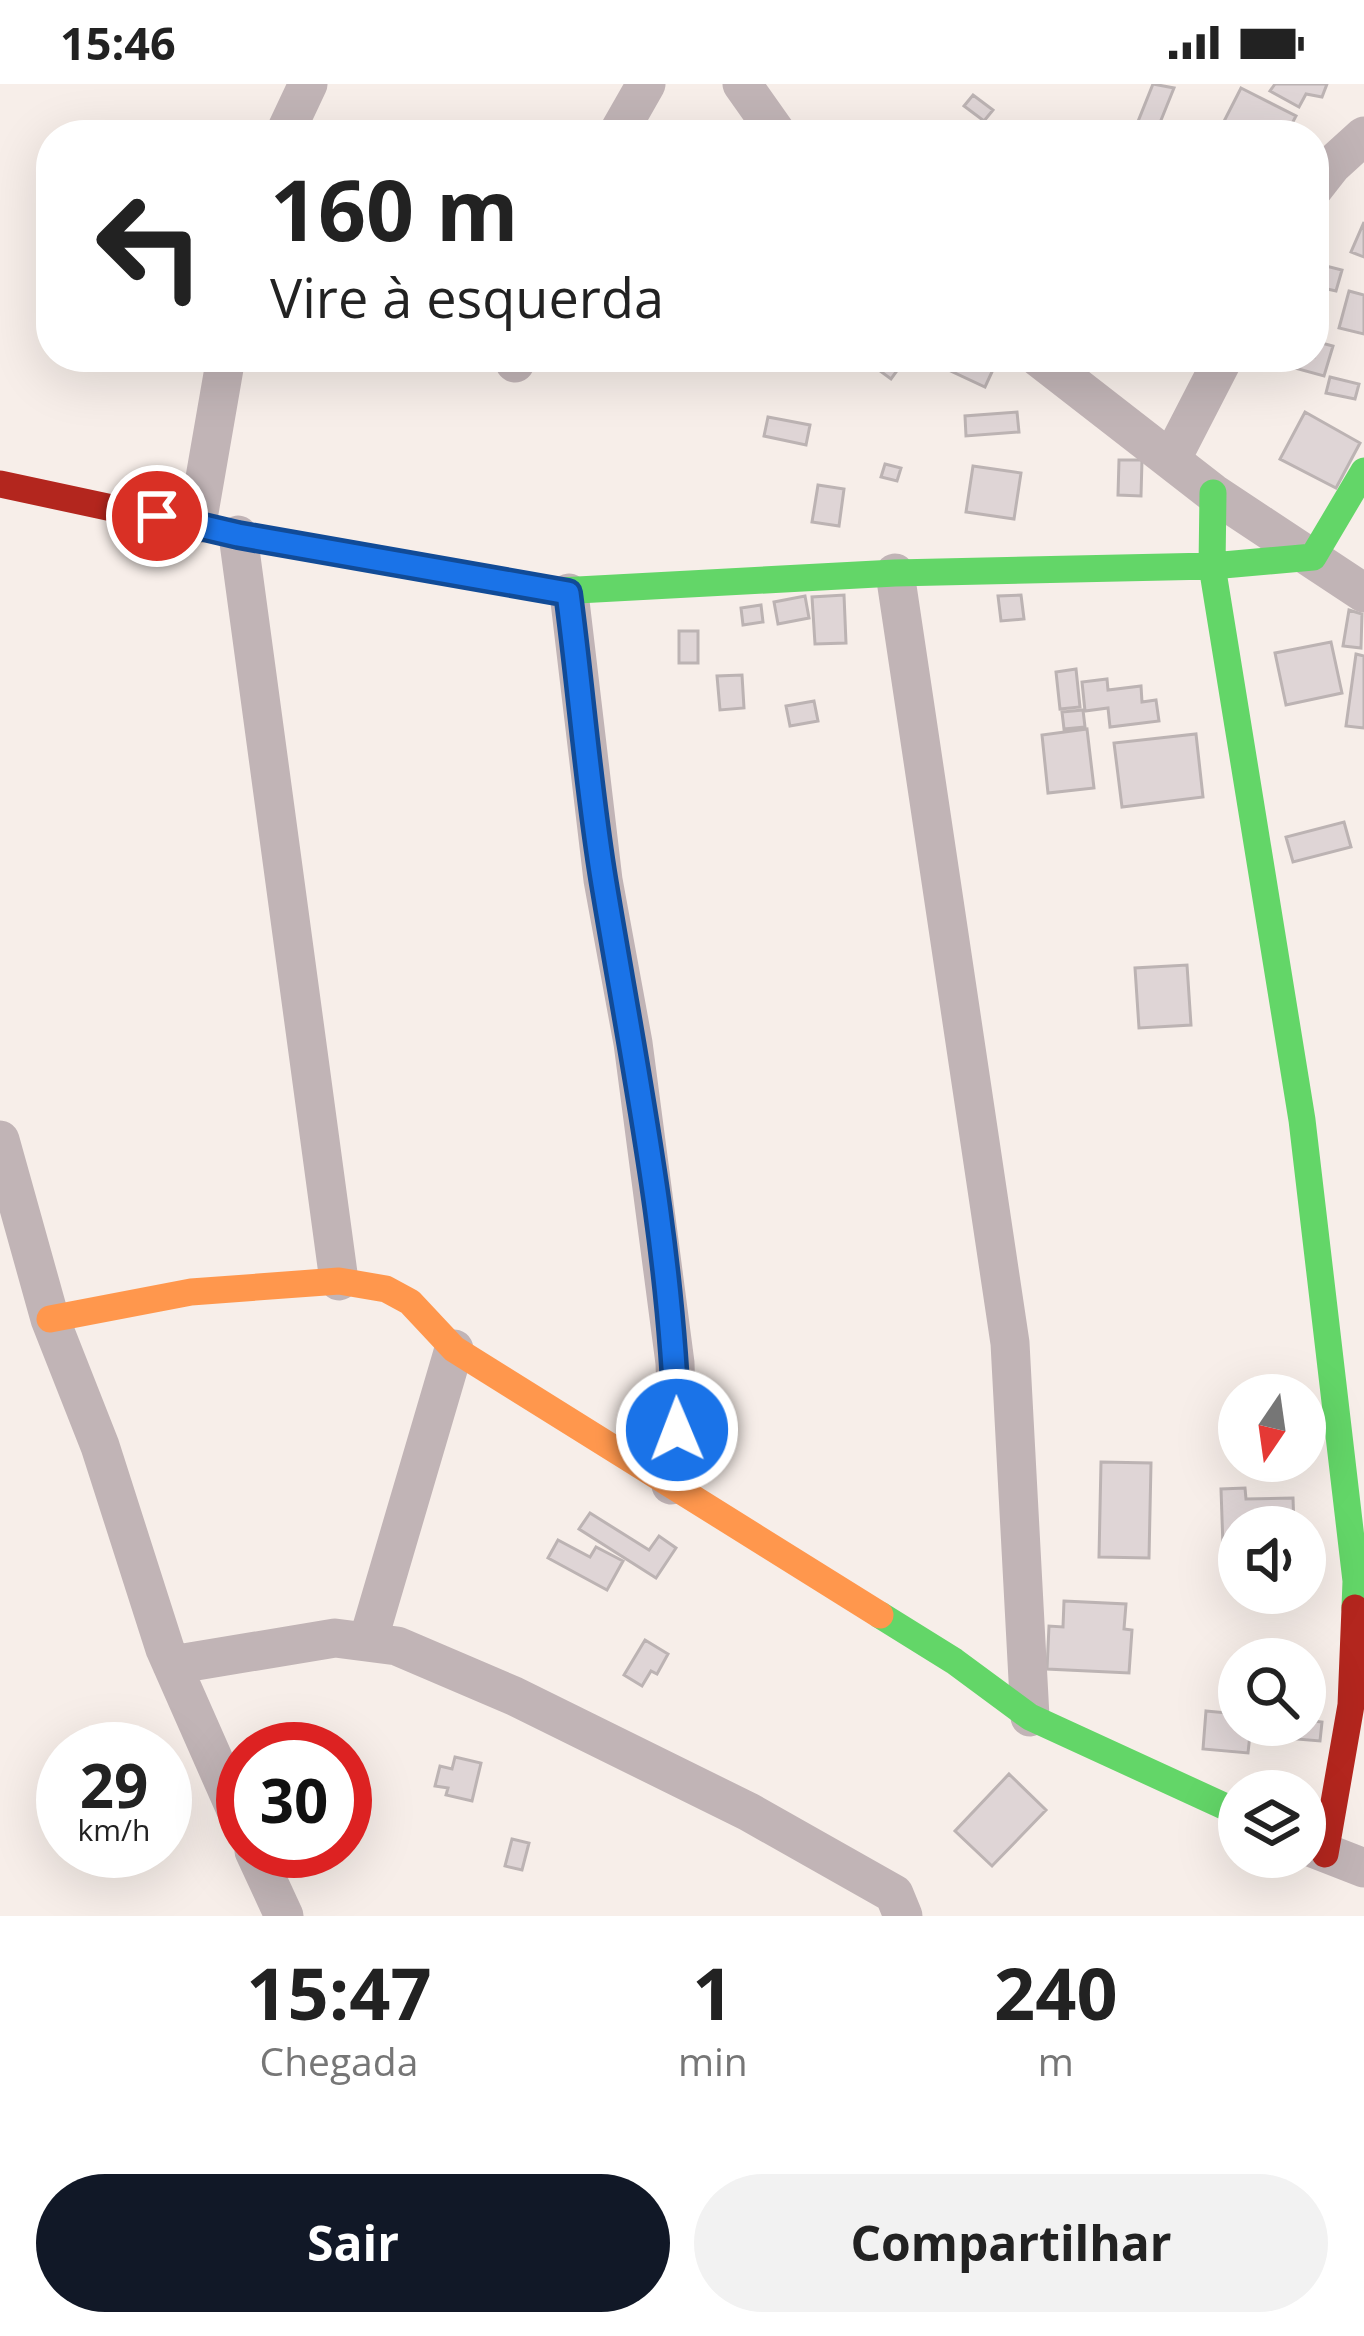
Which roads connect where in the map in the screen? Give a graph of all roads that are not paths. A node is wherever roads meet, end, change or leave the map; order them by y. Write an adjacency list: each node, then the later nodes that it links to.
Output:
1 (308, 84): 4 (street)
2 (646, 84): 5 (street)
3 (742, 84): 6 (street)
4 (291, 120)
5 (626, 120)
6 (767, 120)
7 (1364, 136): 8 (street)
8 (1329, 169)
9 (223, 372): 16 (street)
10 (1057, 372): 12 (street)
11 (1216, 372): 12 (street)
12 (1171, 460): 15 (street)
13 (1364, 471): 18 (street)
14 (0, 484): 16 (street)
15 (1213, 493): 18 (street); 19 (street)
16 (197, 524): 17 (street)
17 (238, 535): 21 (street); 24 (street)
18 (1313, 557): 19 (street); 22 (street)
19 (1212, 566): 20 (street); 33 (street)
20 (895, 573): 21 (street); 30 (street)
21 (568, 593): 27 (street)
22 (1364, 593)
23 (0, 1140): 25 (street)
24 (339, 1281): 25 (street); 26 (street)
25 (50, 1319): 29 (street)
26 (454, 1348): 27 (street); 28 (street)
27 (671, 1485): 30 (street)
28 (368, 1641): 29 (street); 38 (street)
29 (172, 1665): 31 (street)
30 (1030, 1717): 32 (street)
31 (216, 1765)
32 (1218, 1803)
33 (1326, 1806)
34 (1326, 1853): 35 (street)
35 (1364, 1868)
36 (266, 1878): 37 (street)
37 (284, 1916)
38 (903, 1916)

